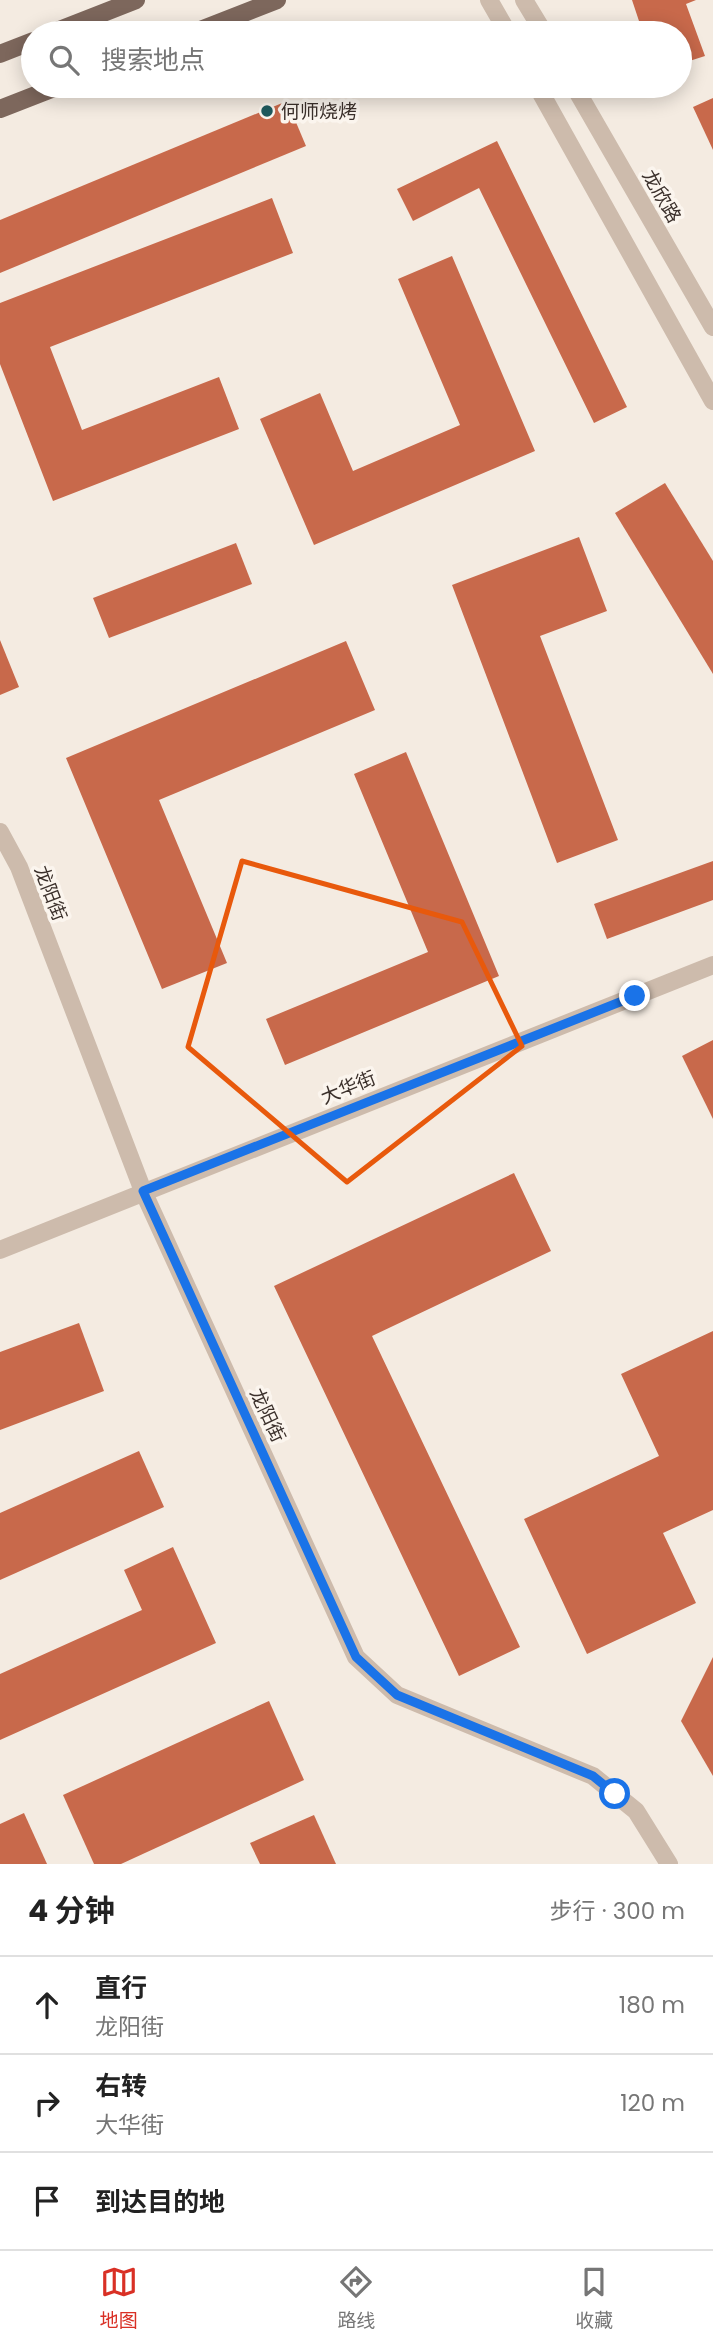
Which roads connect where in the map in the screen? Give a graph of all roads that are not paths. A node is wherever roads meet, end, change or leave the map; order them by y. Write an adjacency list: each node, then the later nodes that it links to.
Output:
1 (136, 0): 5 (main road)
2 (277, 0): 6 (main road)
3 (489, 0): 7 (street)
4 (524, 0): 8 (street)
5 (83, 21)
6 (224, 21)
7 (501, 21)
8 (537, 21)
9 (21, 46): 10 (main road)
10 (0, 54)
11 (28, 98): 14 (main road)
12 (544, 98): 16 (street)
13 (581, 98): 15 (street, 龙欣路)
14 (0, 109)
15 (713, 327)
16 (713, 401)
17 (0, 832): 19 (street, 龙阳街)
18 (713, 965): 19 (street, 大华街)
19 (143, 1191): 20 (street, 大华街); 21 (street, 龙阳街)
20 (0, 1250)
21 (669, 1864)

